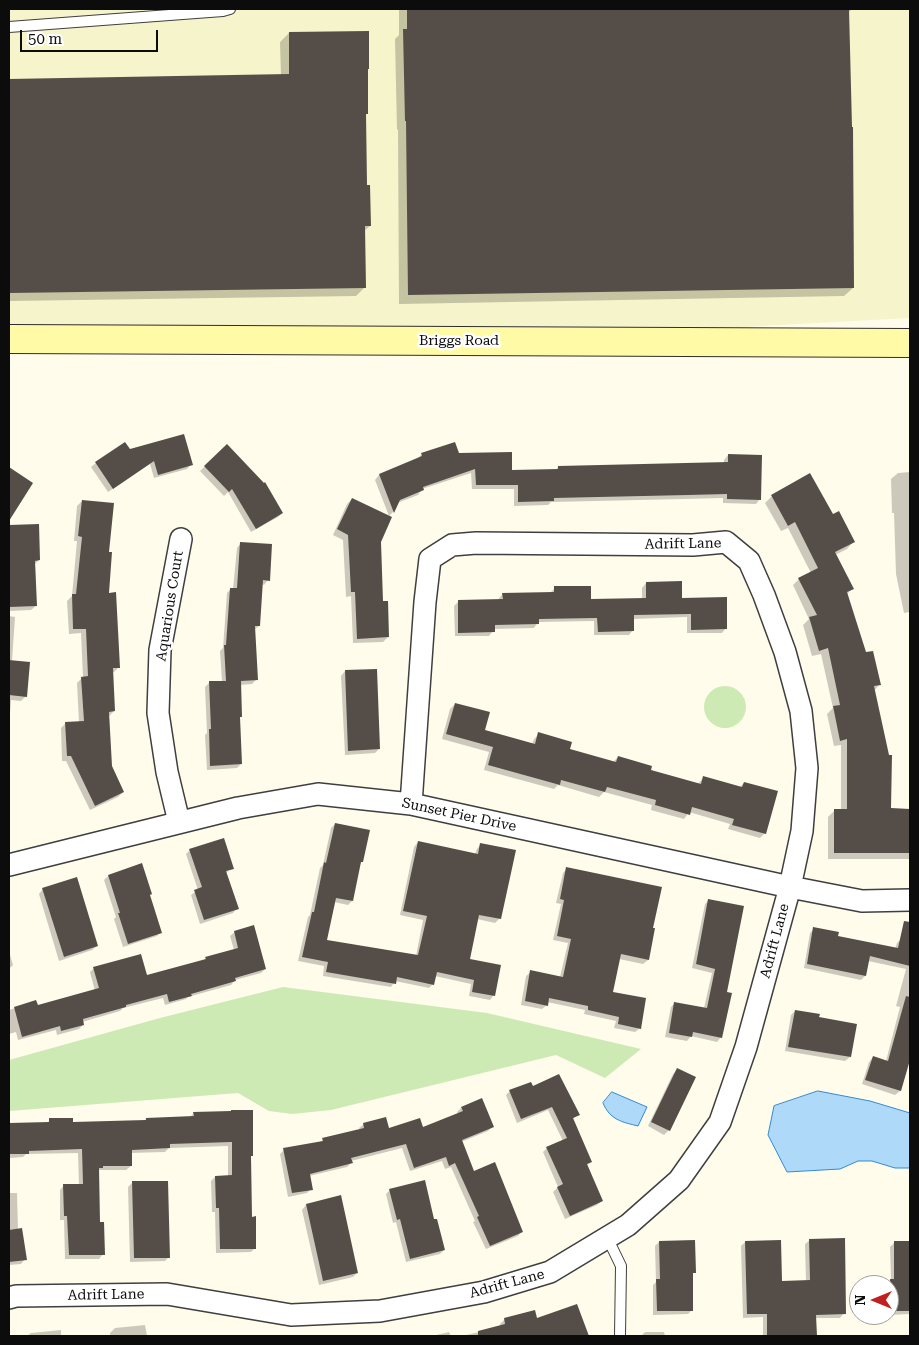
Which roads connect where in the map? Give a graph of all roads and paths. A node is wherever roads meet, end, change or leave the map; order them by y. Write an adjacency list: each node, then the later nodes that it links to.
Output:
1 (230, 9): 2 (lane)
2 (9, 27)
3 (9, 339): 4 (main road, Briggs Road)
4 (910, 343)
5 (181, 539): 7 (street, Aquarious Court)
6 (412, 804): 7 (street, Sunset Pier Drive); 9 (street, Sunset Pier Drive); 9 (street, Adrift Lane)
7 (179, 822): 8 (street, Sunset Pier Drive)
8 (9, 864)
9 (790, 887): 10 (street, Sunset Pier Drive); 11 (street, Adrift Lane)
10 (910, 900)
11 (607, 1238): 12 (street, Adrift Lane); 13 (lane)
12 (9, 1298)
13 (620, 1336)

